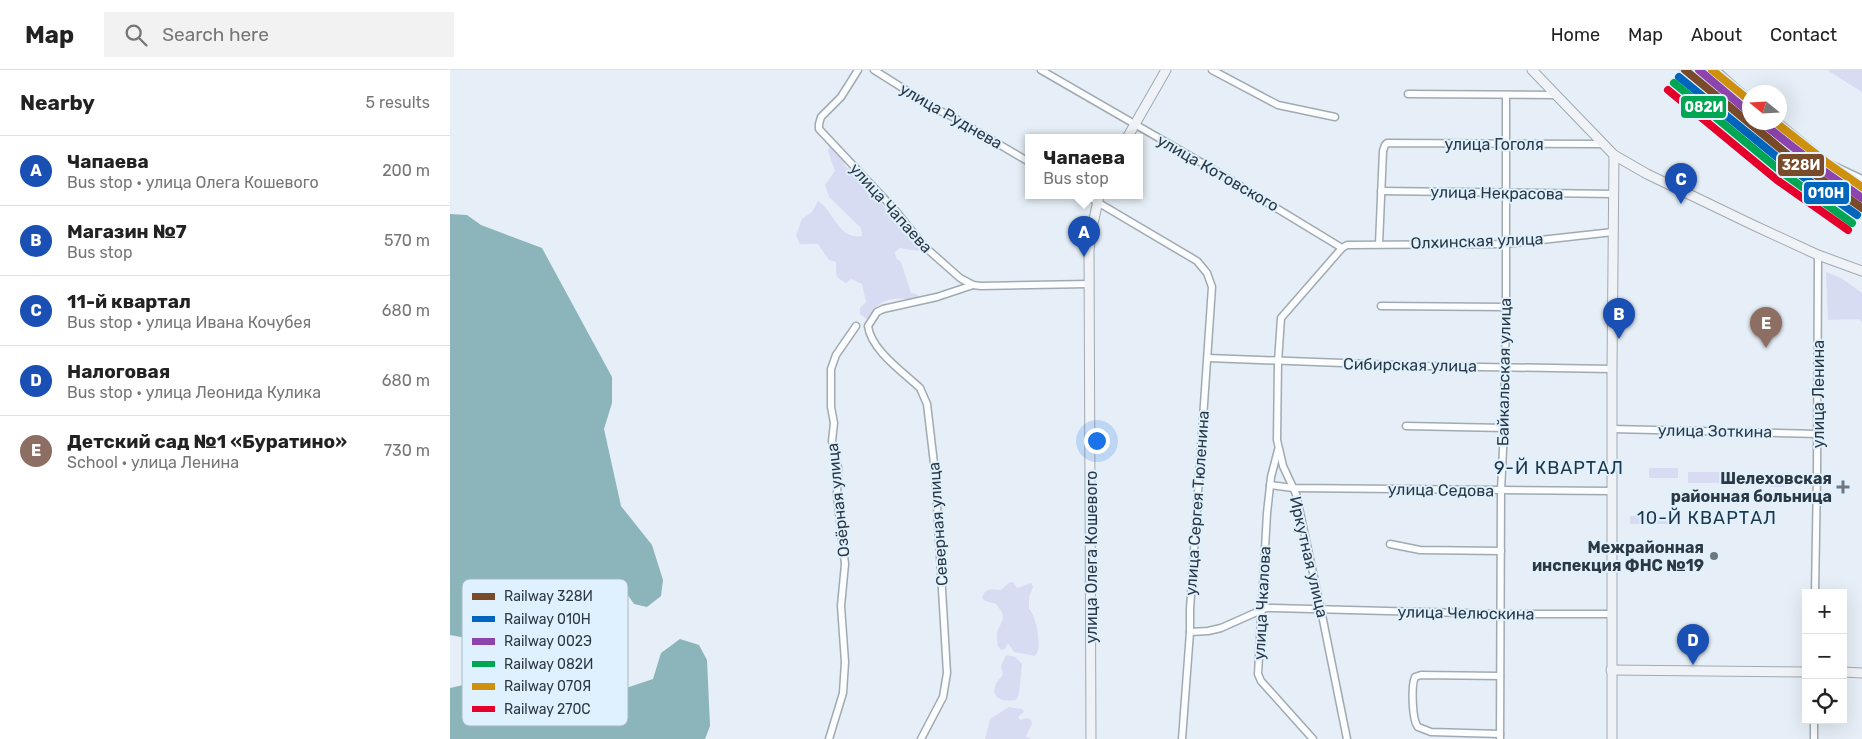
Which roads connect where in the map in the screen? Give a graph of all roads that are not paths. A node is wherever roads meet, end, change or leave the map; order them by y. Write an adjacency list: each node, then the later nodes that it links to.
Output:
1 (858, 70): 32 (street, улица Чапаева)
2 (874, 70): 19 (street, улица Руднева)
3 (1041, 70): 13 (street, улица Котовского)
4 (1166, 70): 13 (street)
5 (1212, 70): 12 (street)
6 (1532, 70): 10 (street)
7 (1716, 70): 8 (street)
8 (1742, 93)
9 (1408, 94): 11 (street)
10 (1555, 95): 11 (street); 16 (street)
11 (1506, 96): 17 (street, Байкальская улица)
12 (1335, 117)
13 (1134, 125): 15 (street); 28 (street, улица Котовского)
14 (1787, 129): 20 (street)
15 (1129, 134)
16 (1602, 144): 17 (street, улица Гоголя); 18 (street)
17 (1505, 145): 21 (street, улица Гоголя); 22 (street, Байкальская улица)
18 (1614, 155): 23 (street); 29 (street)
19 (1025, 160)
20 (1862, 179)
21 (1381, 191): 22 (street, улица Некрасова); 26 (street)
22 (1505, 194): 23 (street, улица Некрасова); 27 (street, Байкальская улица)
23 (1613, 194): 25 (street)
24 (1098, 199): 31 (street, улица Олега Кошевого); 36 (street, улица Сергея Тюленина)
25 (1613, 232): 27 (street, Олхинская улица); 39 (street)
26 (1379, 244): 27 (street, Олхинская улица); 28 (street, Олхинская улица)
27 (1505, 244): 34 (street, Байкальская улица)
28 (1342, 248): 37 (street, Иркутная улица)
29 (1818, 255): 30 (street); 43 (street, улица Ленина)
30 (1862, 271)
31 (1089, 284): 32 (street); 66 (street, улица Олега Кошевого)
32 (973, 285): 65 (street, Северная улица)
33 (1381, 306): 34 (street)
34 (1506, 307): 38 (street, Байкальская улица)
35 (856, 326): 64 (street, Озёрная улица)
36 (1208, 358): 37 (street, Сибирская улица); 56 (street, улица Сергея Тюленина)
37 (1278, 362): 38 (street, Сибирская улица); 44 (street, Иркутная улица)
38 (1504, 367): 39 (street, Сибирская улица); 41 (street, Байкальская улица)
39 (1612, 369): 42 (street)
40 (1406, 426): 41 (street)
41 (1504, 428): 47 (street, Байкальская улица)
42 (1612, 429): 43 (street, улица Зоткина); 48 (street)
43 (1818, 434): 51 (street, улица Ленина)
44 (1278, 448): 45 (street, улица Чкалова); 46 (street, Иркутная улица)
45 (1270, 485): 46 (street, улица Седова); 53 (street, улица Чкалова)
46 (1293, 488): 47 (street, улица Седова); 52 (street, Иркутная улица)
47 (1501, 491): 48 (street, улица Седова); 50 (street, Байкальская улица)
48 (1612, 491): 55 (street)
49 (1390, 544): 50 (street)
50 (1501, 551): 54 (street, Байкальская улица)
51 (1814, 589)
52 (1321, 610): 53 (street, улица Челюскина); 54 (street, улица Челюскина); 69 (street, Иркутная улица)
53 (1261, 612): 56 (street, улица Челюскина); 68 (street, улица Чкалова)
54 (1501, 614): 55 (street, улица Челюскина); 61 (street, Байкальская улица)
55 (1611, 614): 57 (street)
56 (1190, 632): 67 (street, улица Сергея Тюленина)
57 (1611, 670): 58 (street); 70 (street)
58 (1802, 672)
59 (1847, 672): 60 (street)
60 (1862, 672)
61 (1500, 676): 63 (street, Байкальская улица); 63 (street)
62 (1814, 724): 71 (street)
63 (1500, 736)
64 (829, 739)
65 (921, 739)
66 (1092, 739)
67 (1182, 739)
68 (1313, 739)
69 (1347, 739)
70 (1612, 739)
71 (1814, 739)

